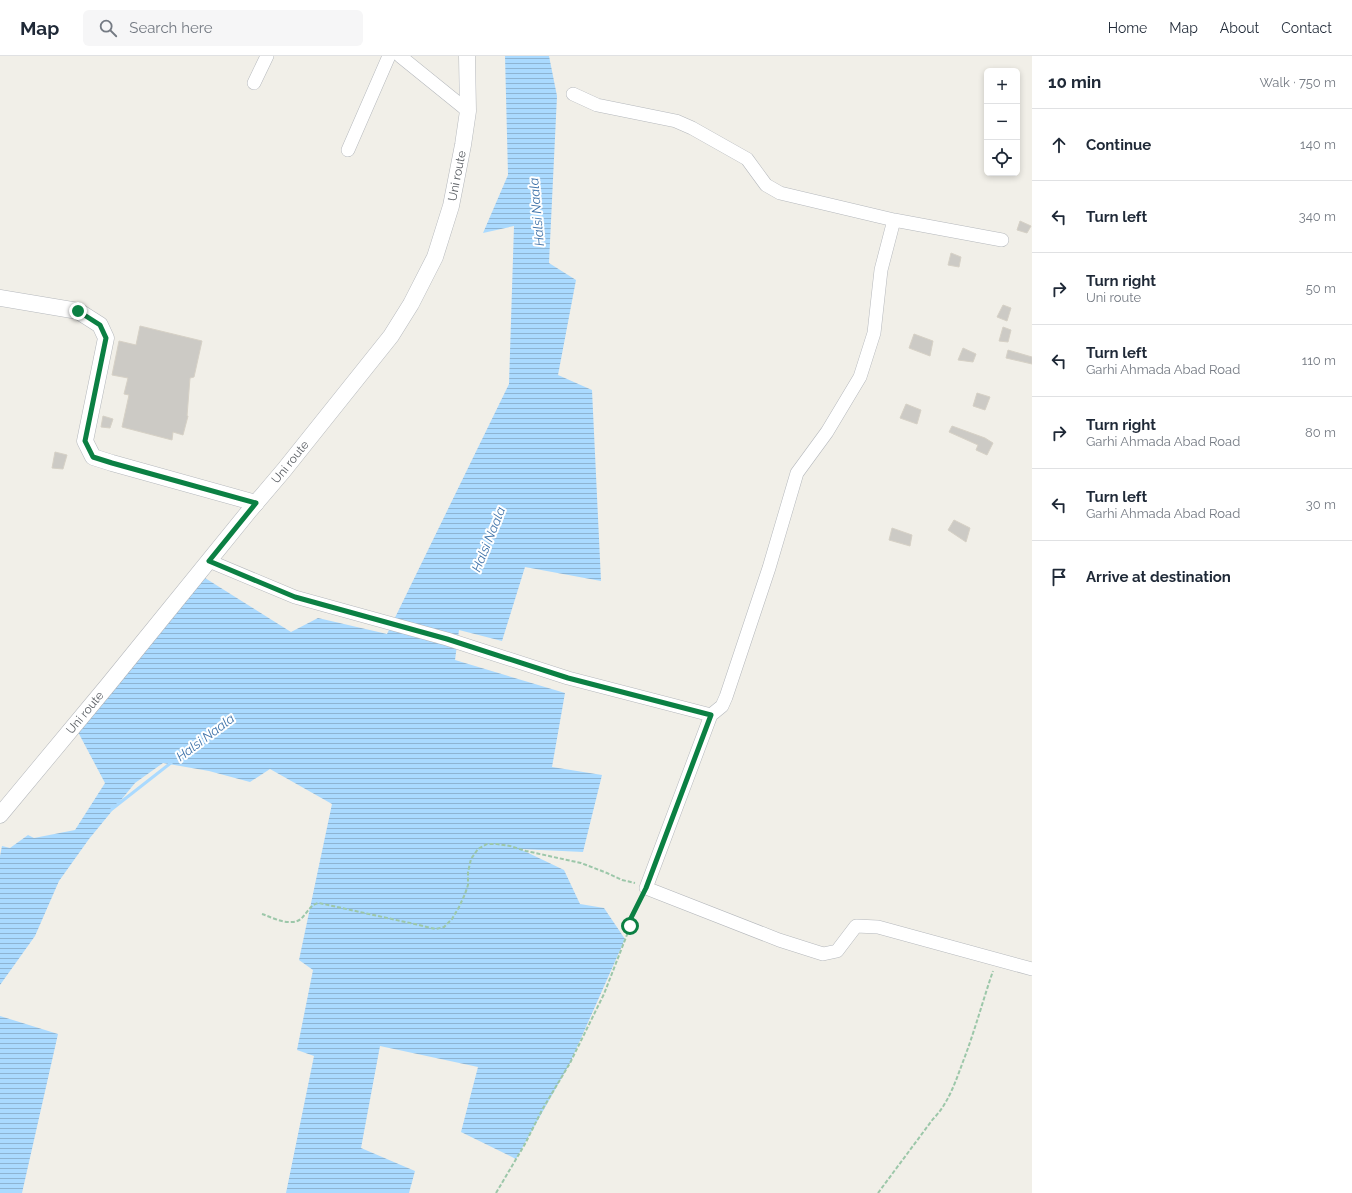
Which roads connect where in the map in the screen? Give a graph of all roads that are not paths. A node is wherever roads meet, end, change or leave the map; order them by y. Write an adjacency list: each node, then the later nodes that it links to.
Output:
1 (267, 56): 5 (street)
2 (389, 56): 8 (street)
3 (400, 56): 7 (street)
4 (467, 56): 7 (street, Uni route)
5 (254, 83)
6 (573, 94): 9 (street)
7 (468, 111): 12 (street, Uni route)
8 (348, 150)
9 (894, 220): 10 (street); 14 (street)
10 (1002, 240)
11 (0, 298): 12 (street)
12 (256, 503): 13 (street, Uni route)
13 (209, 561): 14 (street); 15 (street, Uni route)
14 (711, 715): 16 (street)
15 (0, 815)
16 (1032, 968)

